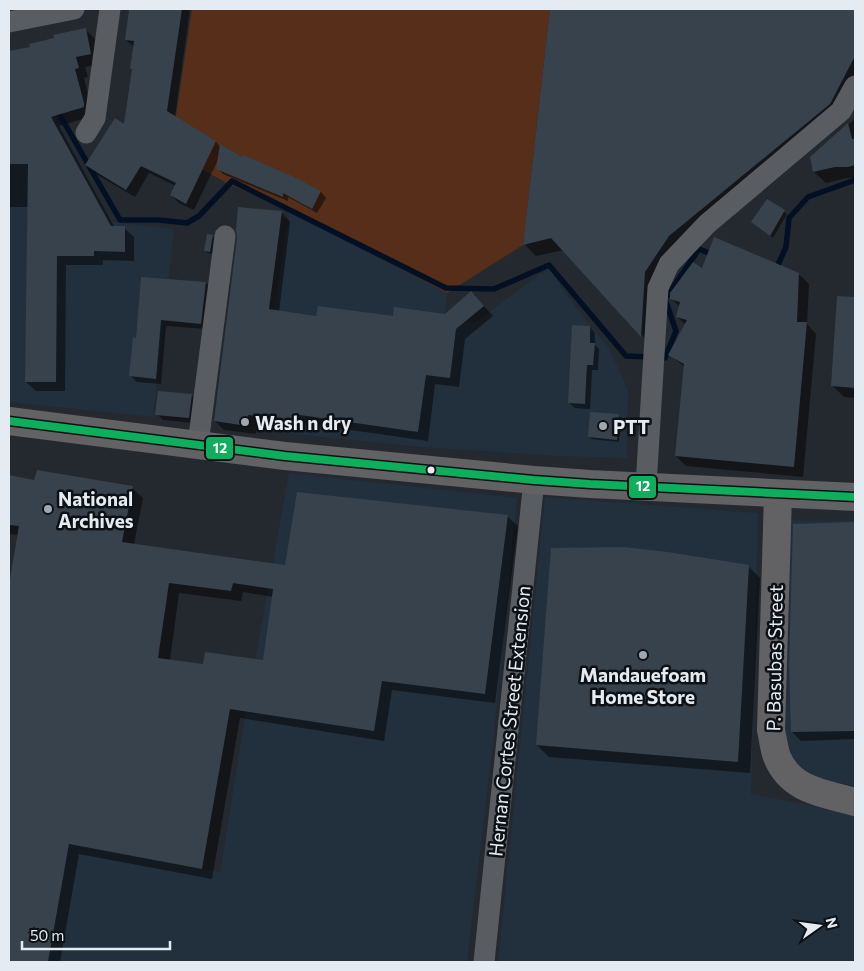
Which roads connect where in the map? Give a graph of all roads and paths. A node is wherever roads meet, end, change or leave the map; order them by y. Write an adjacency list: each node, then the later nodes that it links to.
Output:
1 (74, 9): 3 (street)
2 (110, 9): 5 (street)
3 (9, 22)
4 (855, 86): 10 (street)
5 (86, 133)
6 (225, 236): 8 (street)
7 (9, 421): 8 (main road)
8 (198, 444): 9 (main road)
9 (534, 480): 10 (main road); 14 (street, Hernan Cortes Street Extension)
10 (646, 486): 11 (main road)
11 (778, 494): 12 (main road); 13 (main road, P. Basubas Street)
12 (855, 497)
13 (855, 802)
14 (484, 962)

